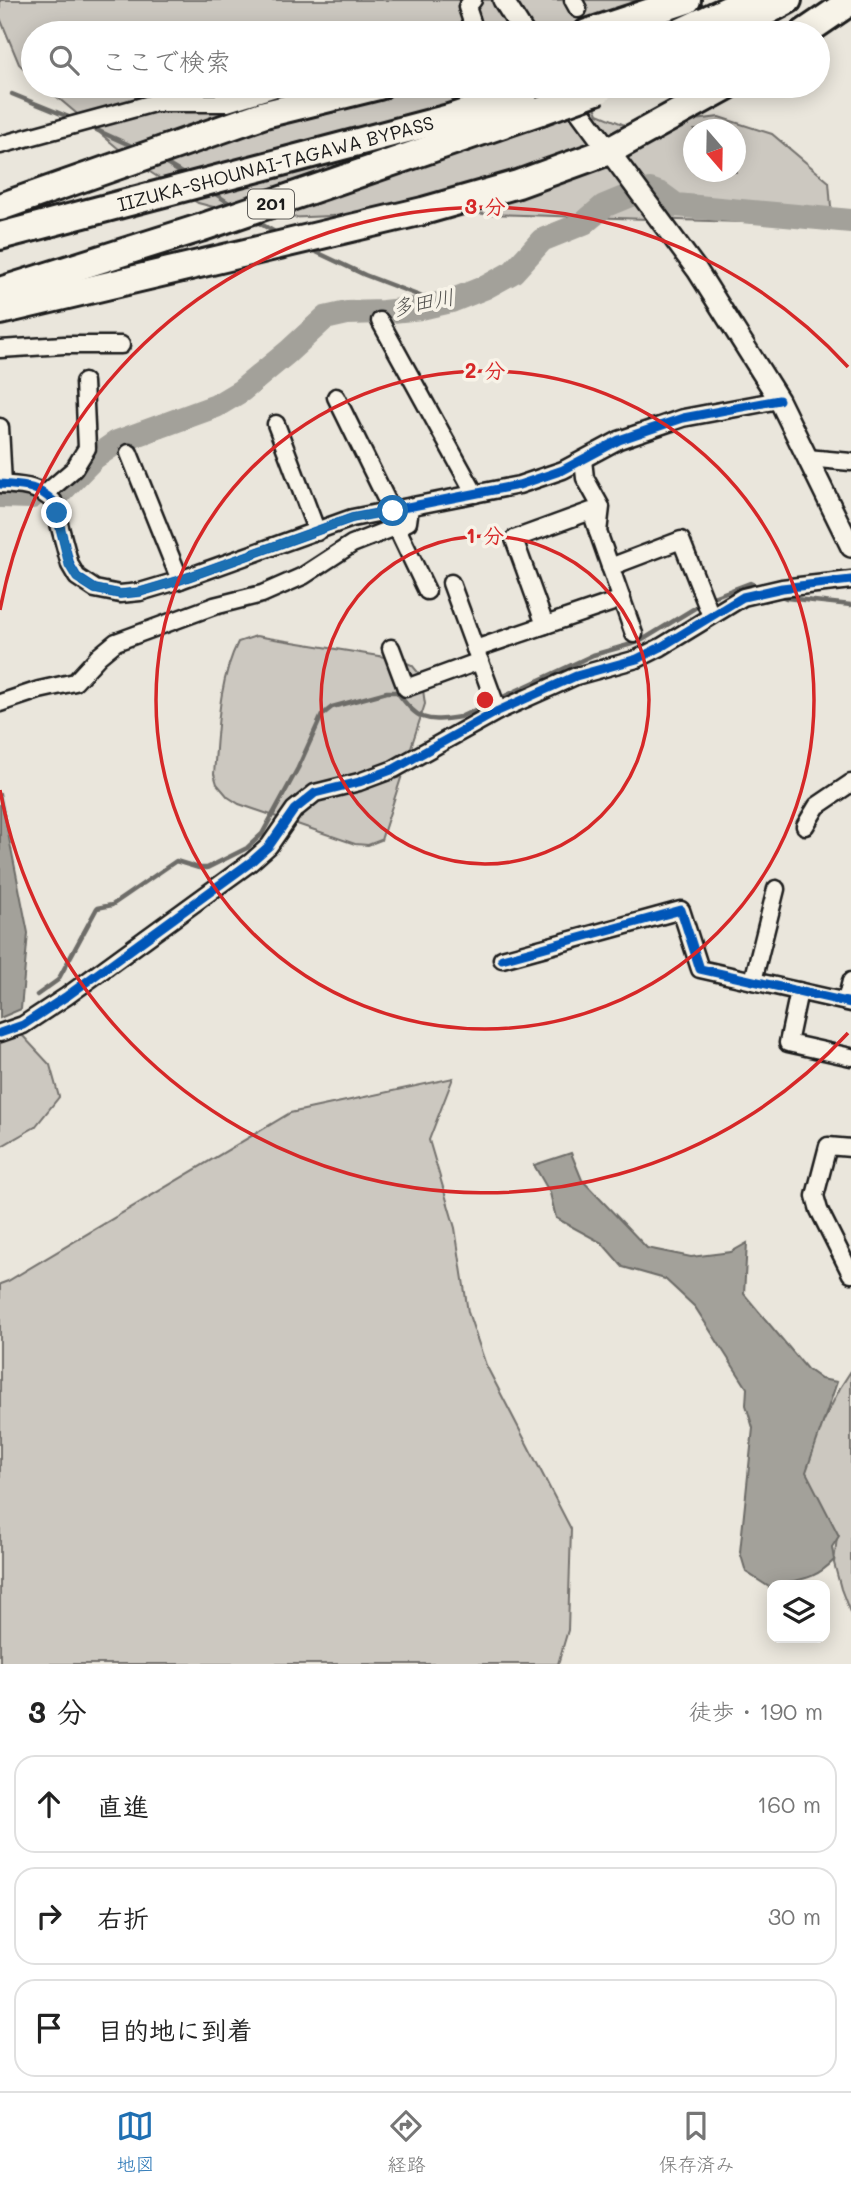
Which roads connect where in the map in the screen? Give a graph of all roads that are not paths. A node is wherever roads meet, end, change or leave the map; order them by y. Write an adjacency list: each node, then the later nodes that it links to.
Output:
1 (473, 0): 8 (street)
2 (503, 0): 9 (street)
3 (687, 0): 7 (highway)
4 (749, 0): 10 (highway)
5 (788, 0): 11 (highway)
6 (851, 1): 12 (highway)
7 (580, 14)
8 (472, 21)
9 (516, 21)
10 (704, 21)
11 (749, 21)
12 (822, 21)
13 (243, 98): 19 (street)
14 (330, 98): 21 (highway)
15 (532, 98): 22 (highway, IIZUKA-SHOUNAI-TAGAWA BYPASS / 201)
16 (535, 98): 23 (highway, IIZUKA-SHOUNAI-TAGAWA BYPASS / 201)
17 (570, 98): 20 (street)
18 (705, 98): 20 (highway)
19 (0, 145)
20 (609, 151): 24 (highway); 30 (street)
21 (0, 207)
22 (0, 236)
23 (0, 291)
24 (0, 311)
25 (380, 321): 39 (street)
26 (121, 345): 27 (street)
27 (0, 349)
28 (84, 382): 38 (street)
29 (336, 397): 40 (street)
30 (779, 400): 34 (street); 35 (street)
31 (276, 424): 41 (street)
32 (0, 427): 37 (street)
33 (129, 453): 45 (street)
34 (807, 458): 36 (street); 43 (street)
35 (583, 460): 39 (street); 42 (street)
36 (851, 462)
37 (1, 484): 38 (street)
38 (45, 494): 45 (street)
39 (475, 494): 40 (street)
40 (394, 519): 41 (street); 48 (street); 55 (street)
41 (317, 532): 45 (street)
42 (598, 532): 44 (street); 51 (street)
43 (851, 547)
44 (611, 567): 49 (street); 50 (street)
45 (180, 580)
46 (851, 580): 50 (street)
47 (451, 583): 54 (street)
48 (427, 591)
49 (622, 599): 51 (street); 52 (street)
50 (711, 616): 56 (street)
51 (545, 625): 54 (street)
52 (634, 634)
53 (391, 648): 54 (street)
54 (477, 655): 56 (street)
55 (0, 702)
56 (498, 711): 65 (street)
57 (851, 783): 58 (street)
58 (805, 826)
59 (776, 889): 61 (street)
60 (502, 959): 61 (street)
61 (753, 981): 63 (street)
62 (851, 981): 64 (street)
63 (799, 991): 64 (street); 66 (street)
64 (849, 1002)
65 (0, 1033)
66 (851, 1057)
67 (851, 1149): 68 (street)
68 (851, 1274)

